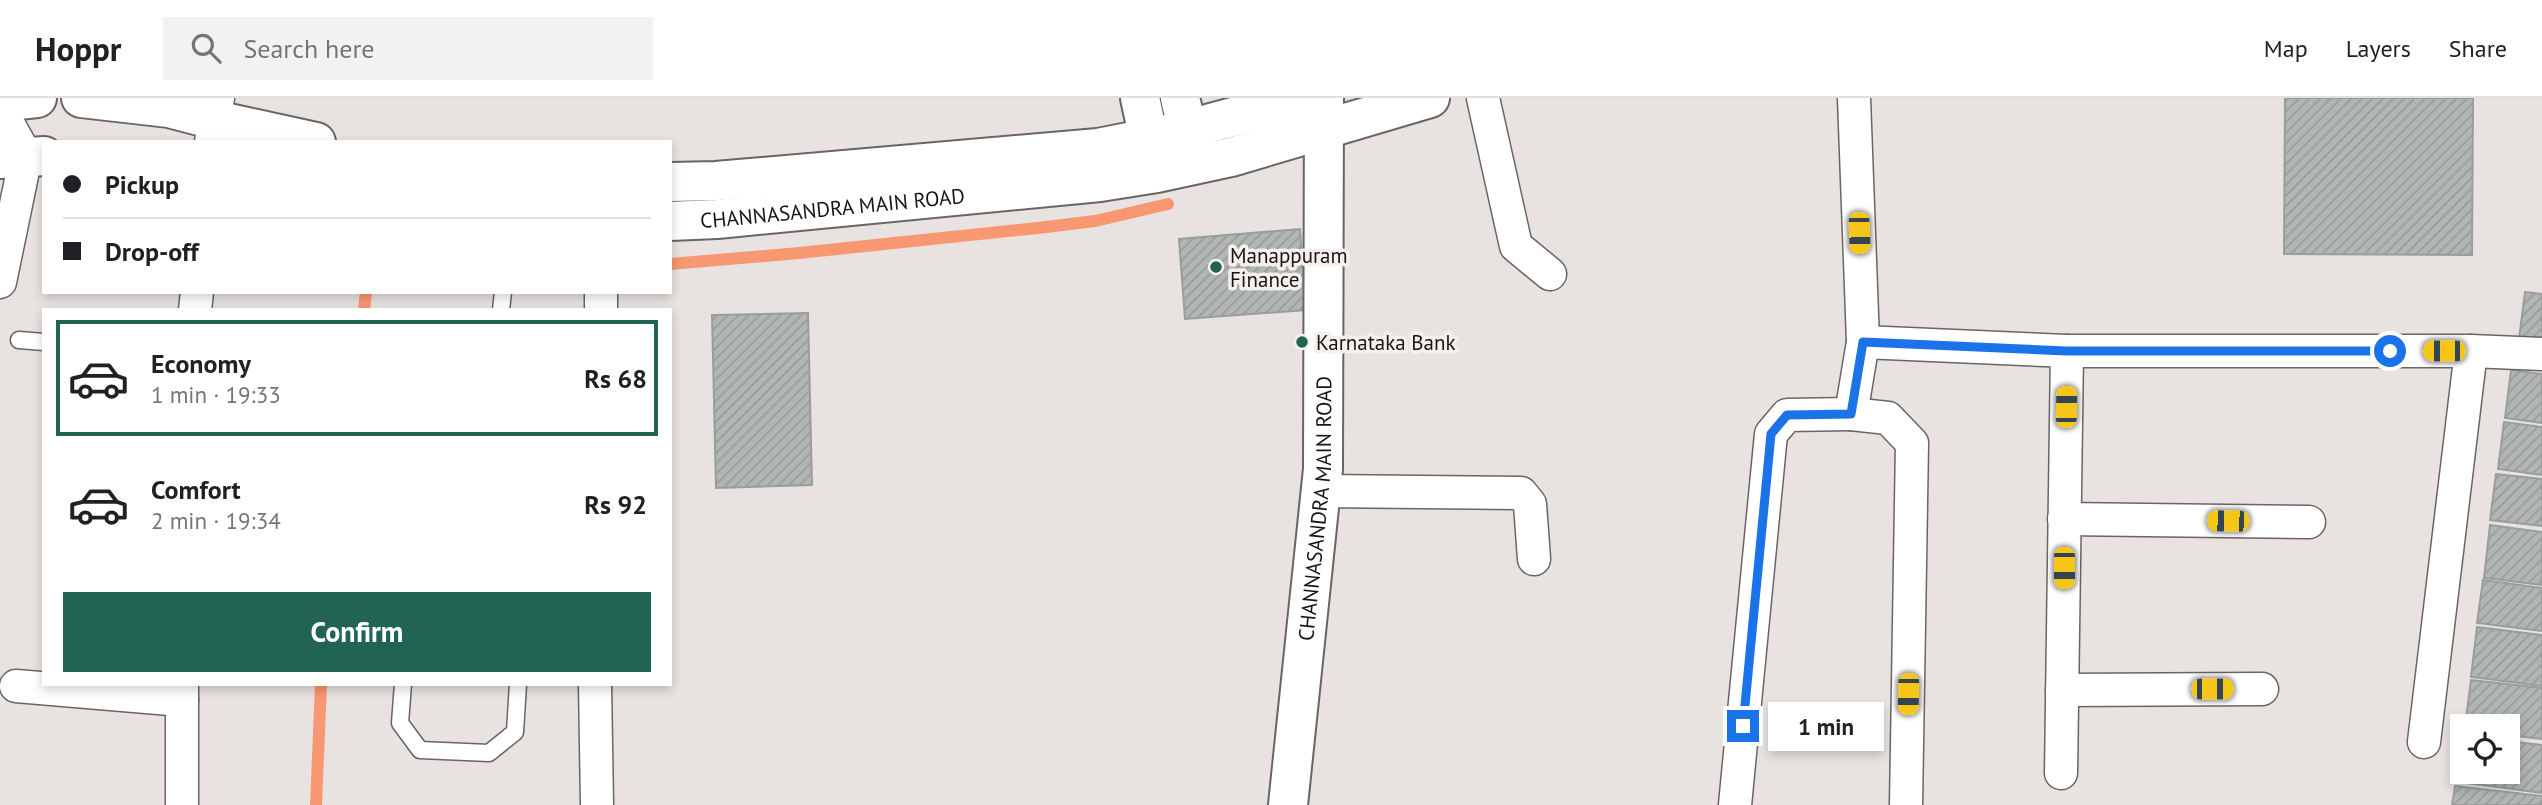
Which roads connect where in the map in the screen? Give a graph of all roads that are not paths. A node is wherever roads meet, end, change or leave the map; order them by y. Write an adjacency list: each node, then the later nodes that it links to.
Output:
1 (37, 98): 8 (main road)
2 (81, 98): 11 (main road)
3 (1140, 98): 14 (main road)
4 (1303, 98): 12 (main road, CHANNASANDRA MAIN ROAD)
5 (1430, 98): 10 (main road, CHANNASANDRA MAIN ROAD)
6 (1483, 98): 18 (street)
7 (1854, 98): 22 (street)
8 (0, 102)
9 (0, 109): 15 (street)
10 (1324, 114): 12 (main road, CHANNASANDRA MAIN ROAD); 27 (main road, CHANNASANDRA MAIN ROAD)
11 (215, 120): 13 (main road)
12 (1188, 131): 14 (main road, CHANNASANDRA MAIN ROAD)
13 (307, 140)
14 (1153, 155): 16 (main road, CHANNASANDRA MAIN ROAD); 17 (main road, CHANNASANDRA MAIN ROAD)
15 (23, 157): 19 (street)
16 (672, 181)
17 (672, 221)
18 (1550, 274)
19 (0, 282)
20 (19, 340): 21 (lane)
21 (42, 342)
22 (1863, 342): 23 (street); 26 (street)
23 (2067, 351): 24 (street); 28 (street)
24 (2471, 351): 25 (street); 38 (street)
25 (2542, 354)
26 (1851, 414): 43 (street); 44 (street)
27 (1321, 491): 30 (street); 42 (main road, CHANNASANDRA MAIN ROAD)
28 (2064, 519): 29 (street); 36 (street)
29 (2309, 522)
30 (1534, 559)
31 (16, 686): 37 (street)
32 (403, 686): 33 (lane)
33 (518, 686)
34 (595, 686): 41 (street)
35 (2262, 689): 36 (street)
36 (2062, 690): 39 (street)
37 (182, 692): 40 (street)
38 (2424, 742)
39 (2061, 773)
40 (181, 805)
41 (597, 805)
42 (1288, 805)
43 (1735, 805)
44 (1906, 805)

